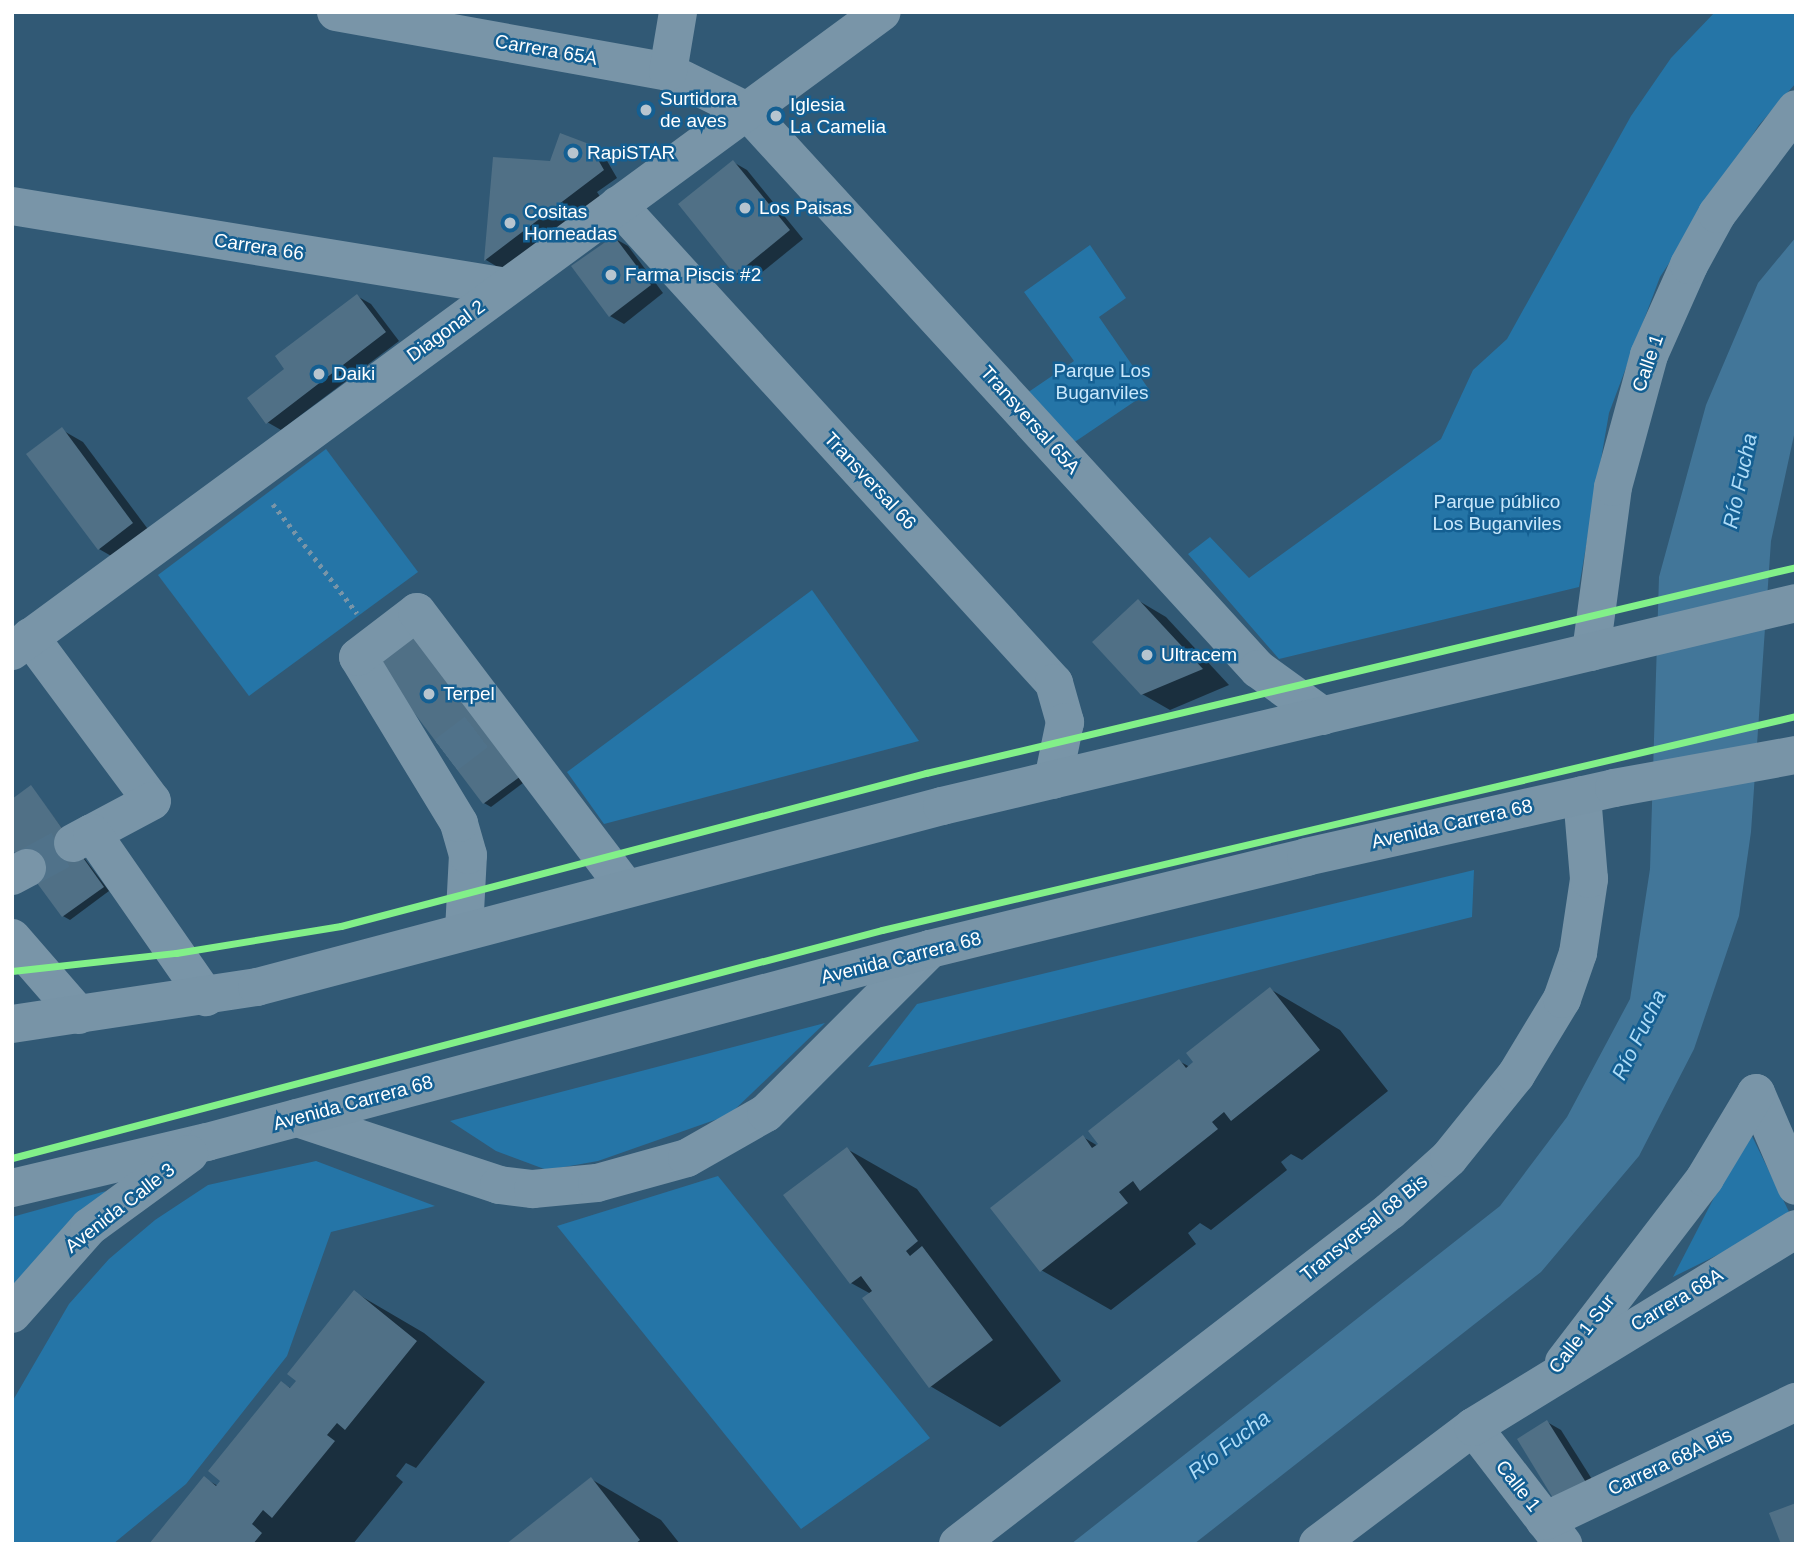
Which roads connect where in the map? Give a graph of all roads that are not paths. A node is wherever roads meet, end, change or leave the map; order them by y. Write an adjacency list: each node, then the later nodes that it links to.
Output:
1 (336, 12): 4 (street, Carrera 65A)
2 (678, 12): 4 (street)
3 (882, 12): 6 (street, Diagonal 2)
4 (668, 72): 6 (street, Carrera 65A)
5 (1796, 109): 12 (street, Calle 1)
6 (747, 111): 7 (street, Diagonal 2); 13 (street, Transversal 65A)
7 (618, 205): 9 (street, Diagonal 2); 15 (street, Transversal 66)
8 (12, 206): 9 (street, Carrera 66)
9 (505, 287): 11 (street, Diagonal 2)
10 (1791, 604): 12 (main road)
11 (21, 644): 21 (street)
12 (1591, 652): 13 (main road)
13 (1323, 716): 15 (main road)
14 (1786, 757): 16 (main road, Avenida Carrera 68)
15 (1052, 780): 17 (main road)
16 (1598, 791): 20 (main road, Avenida Carrera 68); 34 (street, Transversal 68 Bis)
17 (626, 888): 18 (main road); 18 (street)
18 (464, 931): 21 (main road)
19 (12, 938): 22 (street)
20 (930, 949): 24 (main road, Avenida Carrera 68); 24 (street)
21 (206, 997): 22 (main road)
22 (79, 1015): 23 (main road)
23 (12, 1024)
24 (297, 1118): 25 (main road, Avenida Carrera 68)
25 (207, 1142): 27 (main road, Avenida Carrera 68); 29 (main road, Avenida Calle 3)
26 (1796, 1186): 30 (street, Calle 1 Sur)
27 (12, 1188)
28 (1796, 1229): 30 (street, Carrera 68A)
29 (12, 1314)
30 (1557, 1372): 32 (street, Calle 1 Sur)
31 (1796, 1402): 33 (street, Carrera 68A Bis)
32 (1473, 1427): 33 (street, Calle 1); 35 (street, Calle 1 Sur)
33 (1554, 1532)
34 (958, 1544)
35 (1318, 1544)

